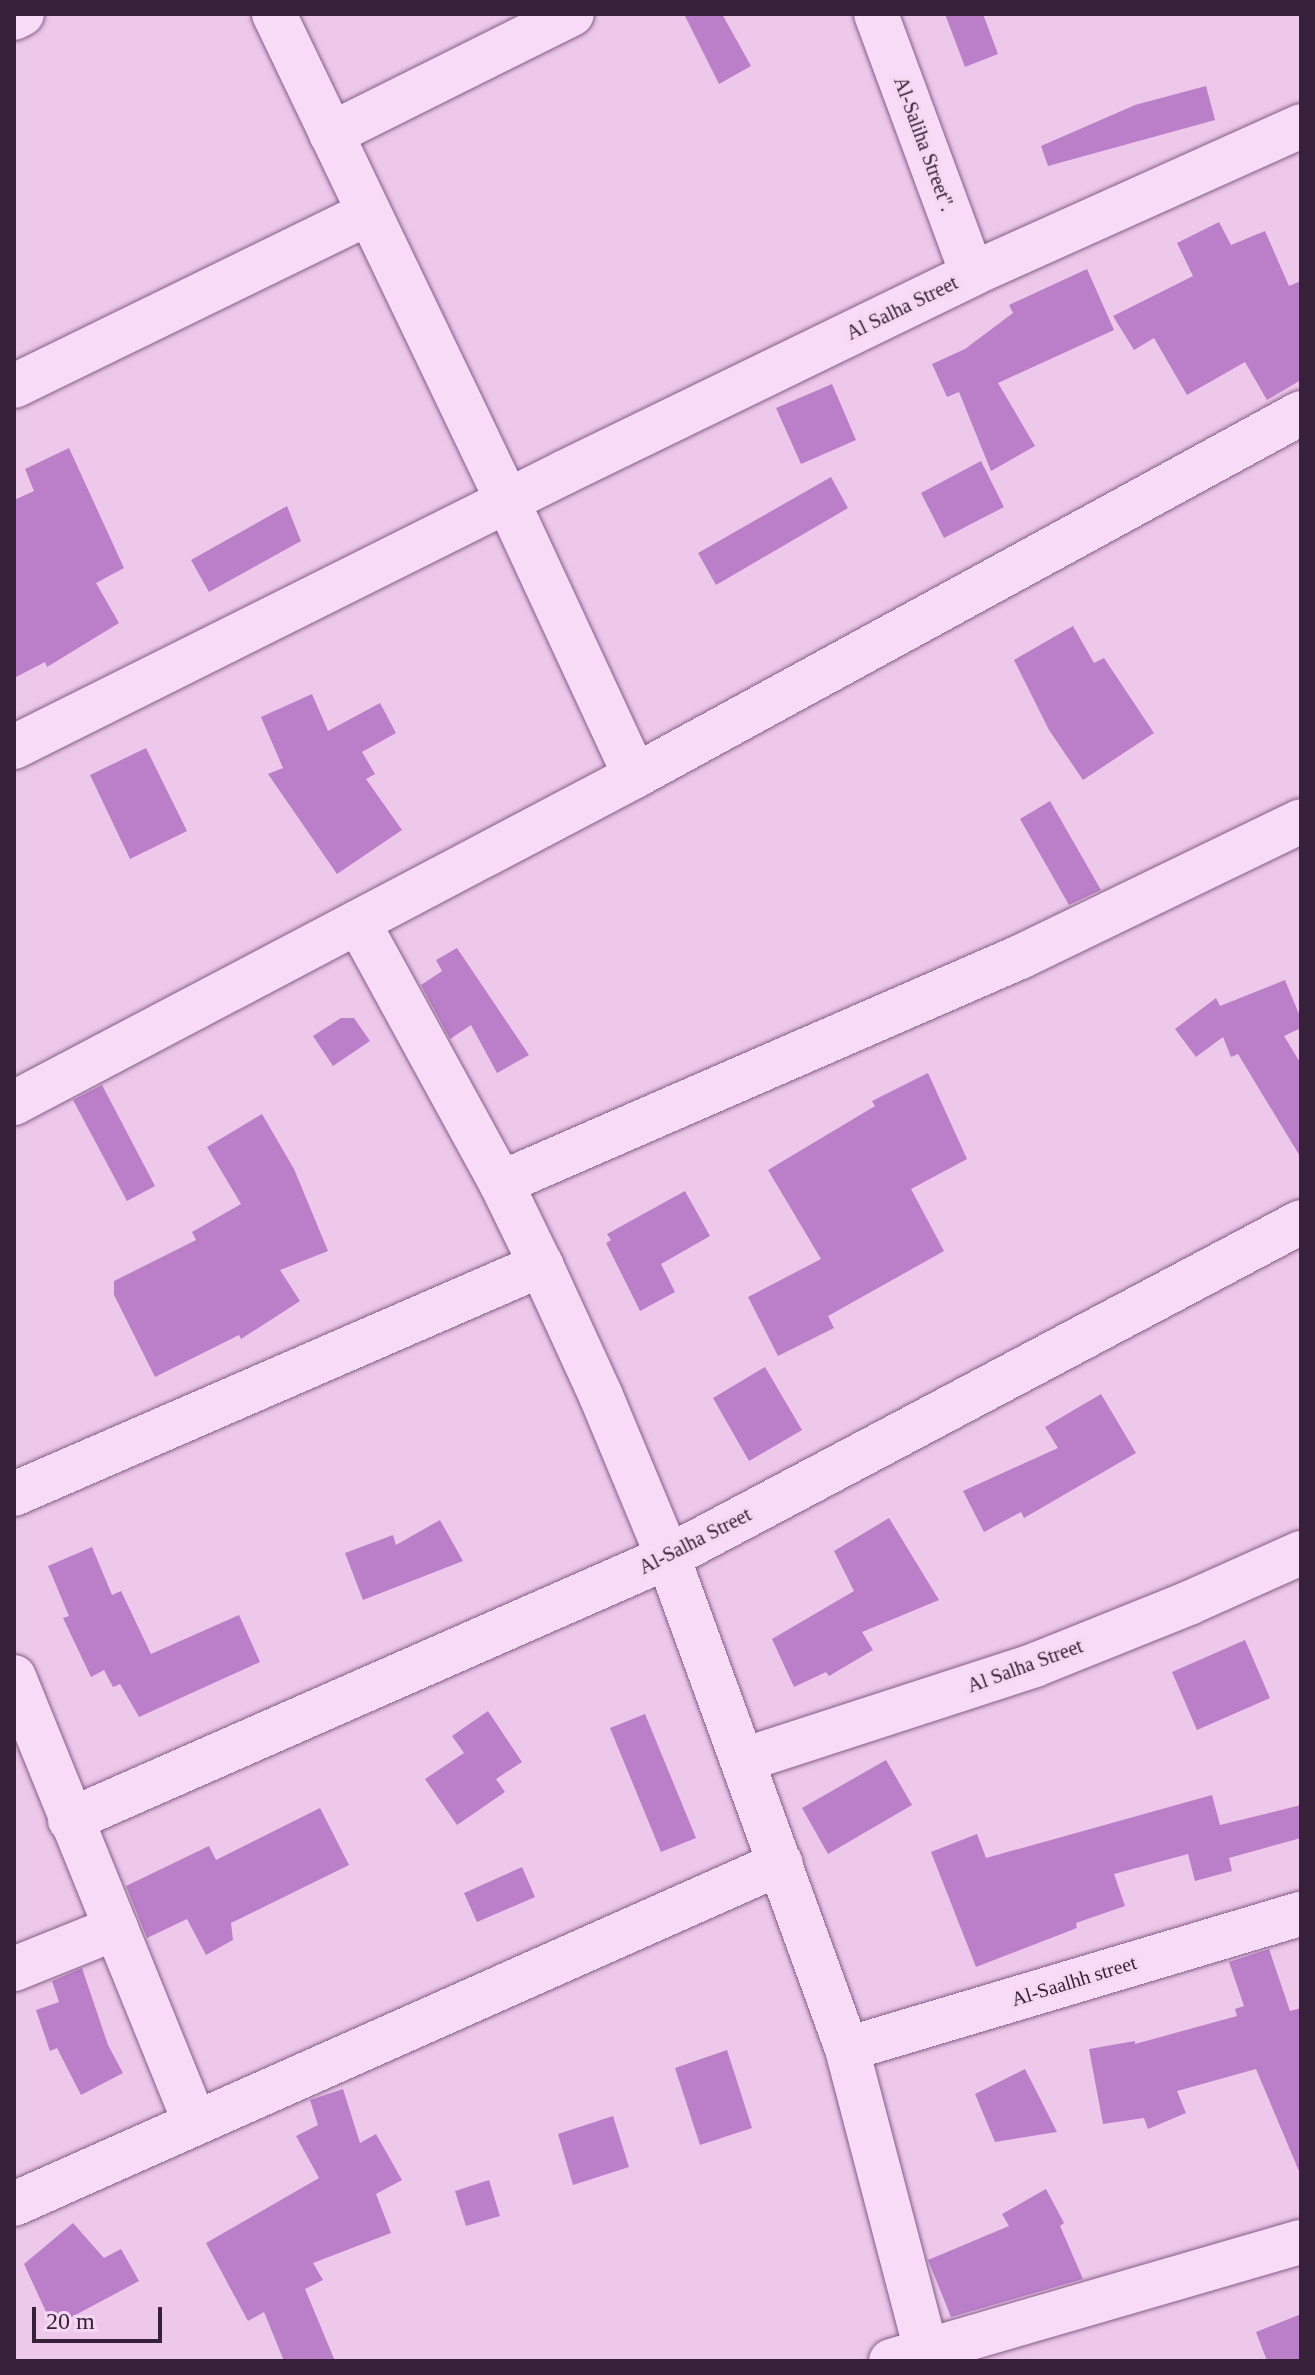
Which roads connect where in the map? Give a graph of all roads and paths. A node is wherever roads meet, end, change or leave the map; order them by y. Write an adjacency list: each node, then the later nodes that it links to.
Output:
1 (22, 14): 5 (street)
2 (274, 14): 7 (street)
3 (572, 14): 7 (street)
4 (876, 14): 9 (street, Al-Saliha Street".)
5 (14, 18)
6 (1301, 126): 9 (street, Al Salha Street)
7 (331, 134): 8 (street)
8 (368, 213): 10 (street); 12 (street)
9 (972, 274): 12 (street, Al Salha Street)
10 (14, 386)
11 (1301, 413): 14 (street)
12 (507, 500): 13 (street, Al Salha Street); 14 (street)
13 (14, 747)
14 (635, 776): 16 (street)
15 (1301, 821): 18 (street)
16 (358, 922): 17 (street); 18 (street)
17 (14, 1103)
18 (501, 1183): 20 (street)
19 (1301, 1222): 23 (street, Al-Salha Street)
20 (541, 1265): 21 (street); 23 (street)
21 (14, 1494)
22 (1301, 1553): 25 (street, Al Salha Street)
23 (668, 1557): 25 (street); 26 (street, Al-Salha Street)
24 (14, 1677): 26 (street)
25 (743, 1760): 27 (street)
26 (70, 1820): 29 (street)
27 (781, 1863): 31 (street); 32 (street)
28 (1301, 1914): 31 (street, Al-Saalhh street)
29 (116, 1928): 30 (street); 32 (street)
30 (14, 1969)
31 (847, 2049): 35 (street)
32 (195, 2123): 33 (street)
33 (14, 2204)
34 (1301, 2242): 35 (street)
35 (915, 2357)

